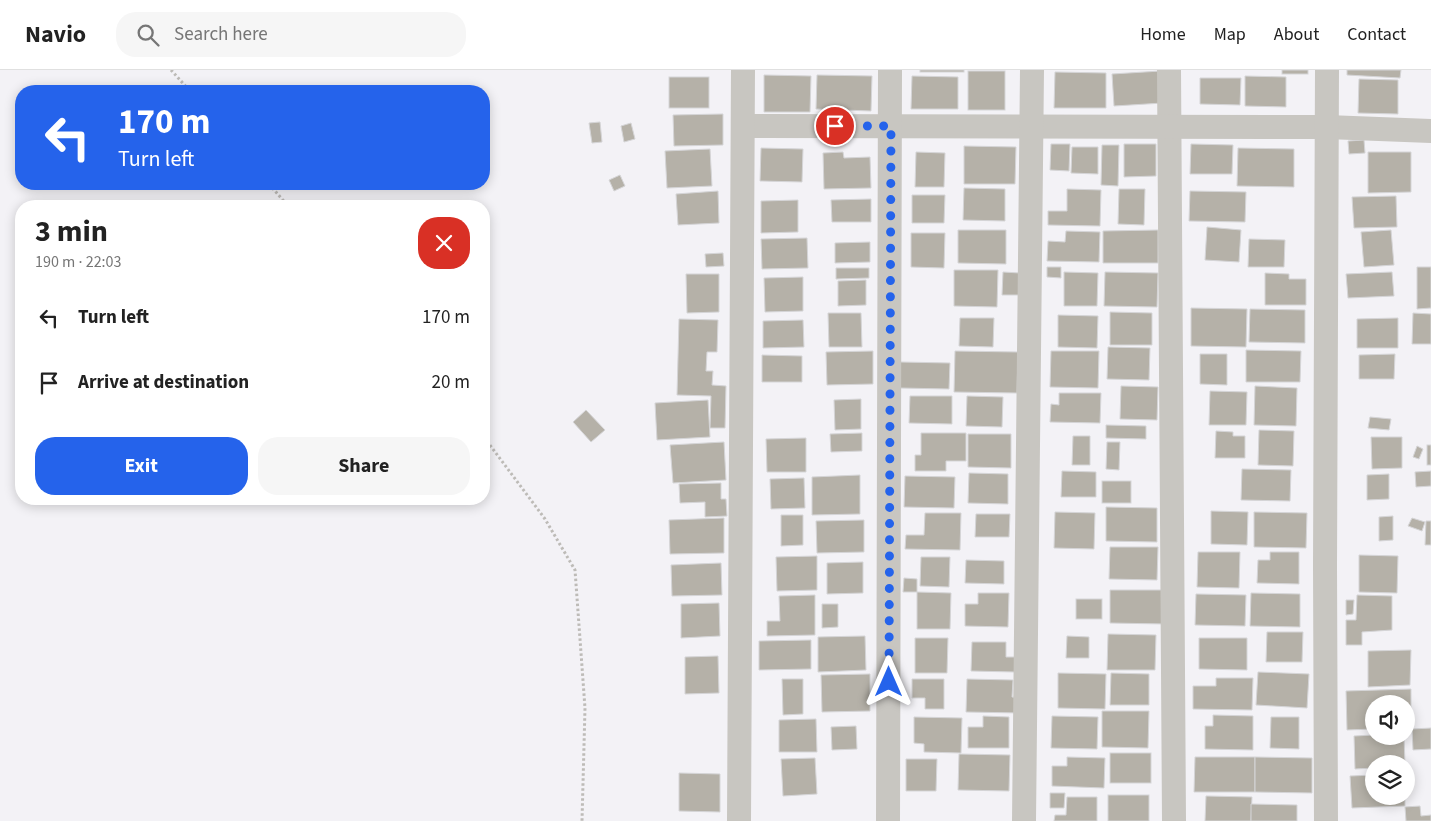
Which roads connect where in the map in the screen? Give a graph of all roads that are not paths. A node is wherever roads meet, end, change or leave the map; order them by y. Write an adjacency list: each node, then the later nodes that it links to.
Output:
1 (743, 70): 6 (street)
2 (890, 70): 7 (street)
3 (1032, 70): 8 (street)
4 (1169, 70): 9 (street)
5 (1327, 70): 10 (street)
6 (743, 126): 7 (street); 12 (street)
7 (891, 126): 8 (street); 13 (street)
8 (1032, 127): 9 (street); 14 (street)
9 (1168, 127): 10 (street); 15 (street)
10 (1327, 127): 11 (street); 16 (street)
11 (1431, 130)
12 (739, 821)
13 (888, 821)
14 (1024, 821)
15 (1174, 821)
16 (1326, 821)

